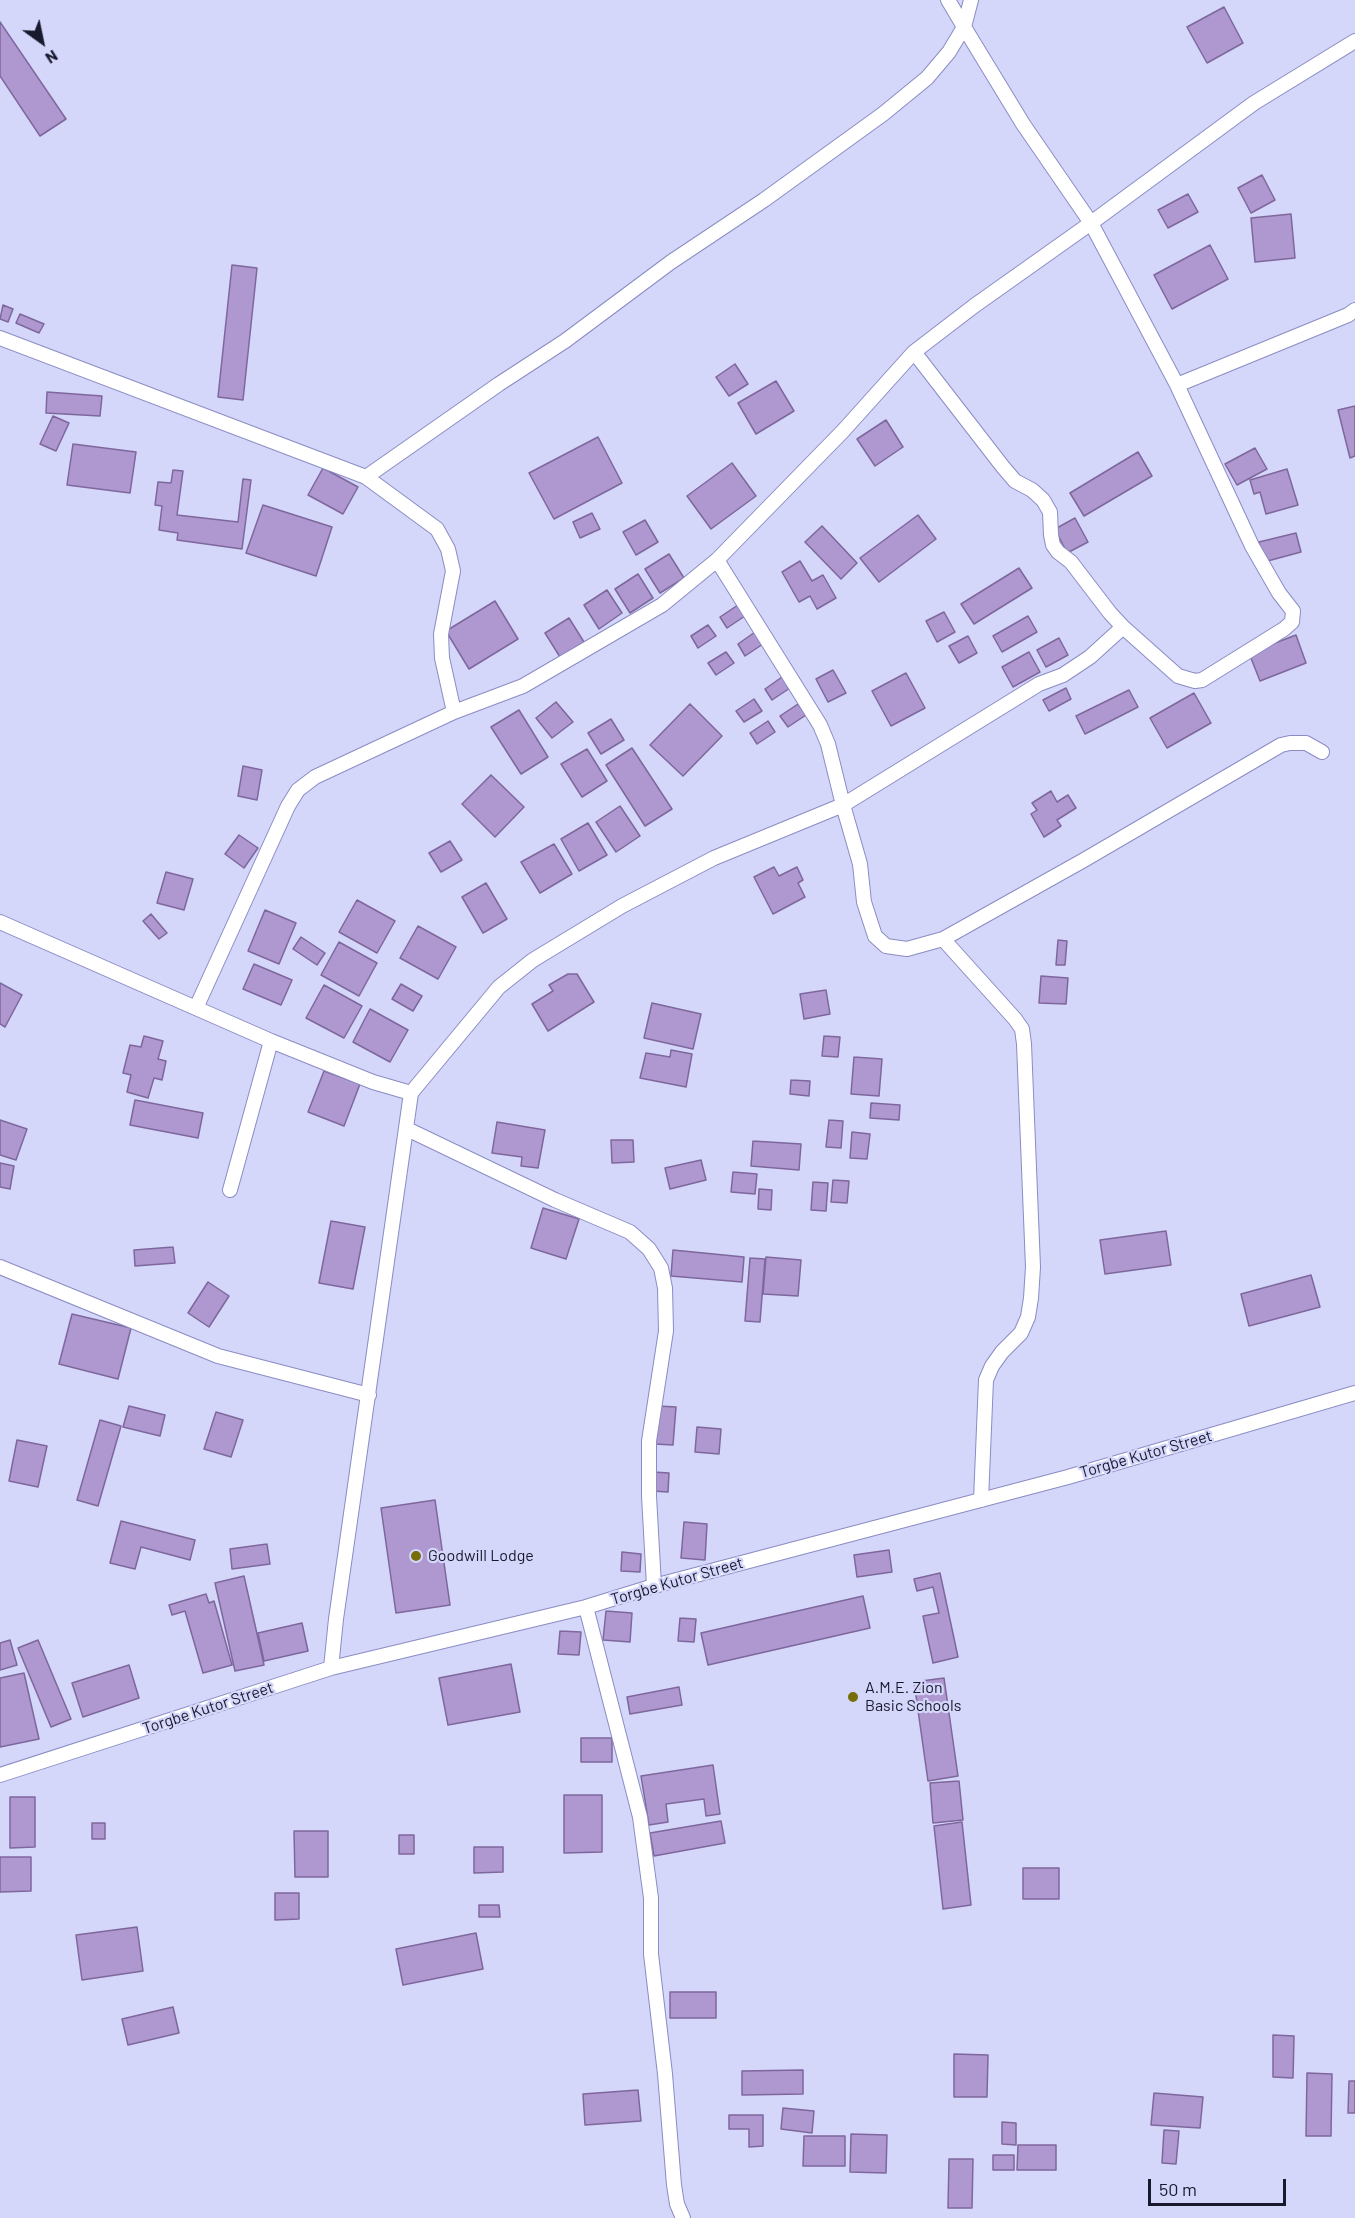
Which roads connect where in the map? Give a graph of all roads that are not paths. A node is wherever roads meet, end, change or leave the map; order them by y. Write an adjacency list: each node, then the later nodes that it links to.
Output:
1 (948, 0): 3 (street)
2 (971, 0): 3 (street)
3 (964, 27): 5 (street); 10 (street)
4 (1355, 41): 5 (street)
5 (1091, 223): 8 (street); 9 (street)
6 (1355, 310): 9 (street)
7 (0, 338): 10 (street)
8 (914, 352): 11 (street); 12 (street)
9 (1177, 385): 12 (street)
10 (366, 477): 13 (street)
11 (717, 560): 13 (street); 15 (street)
12 (1123, 627): 15 (street)
13 (454, 712): 18 (street)
14 (1322, 752): 17 (street)
15 (843, 805): 17 (street); 20 (street)
16 (0, 922): 18 (street)
17 (943, 939): 26 (street)
18 (196, 1008): 19 (street)
19 (272, 1041): 20 (street); 22 (street)
20 (411, 1093): 21 (street)
21 (407, 1129): 25 (street); 27 (street)
22 (230, 1190)
23 (0, 1267): 25 (street)
24 (1355, 1393): 26 (street, Torgbe Kutor Street)
25 (369, 1395): 29 (street)
26 (981, 1500): 27 (street, Torgbe Kutor Street)
27 (654, 1586): 28 (street, Torgbe Kutor Street)
28 (586, 1607): 29 (street, Torgbe Kutor Street); 31 (street)
29 (331, 1668): 30 (street, Torgbe Kutor Street)
30 (0, 1775)
31 (683, 2218)

